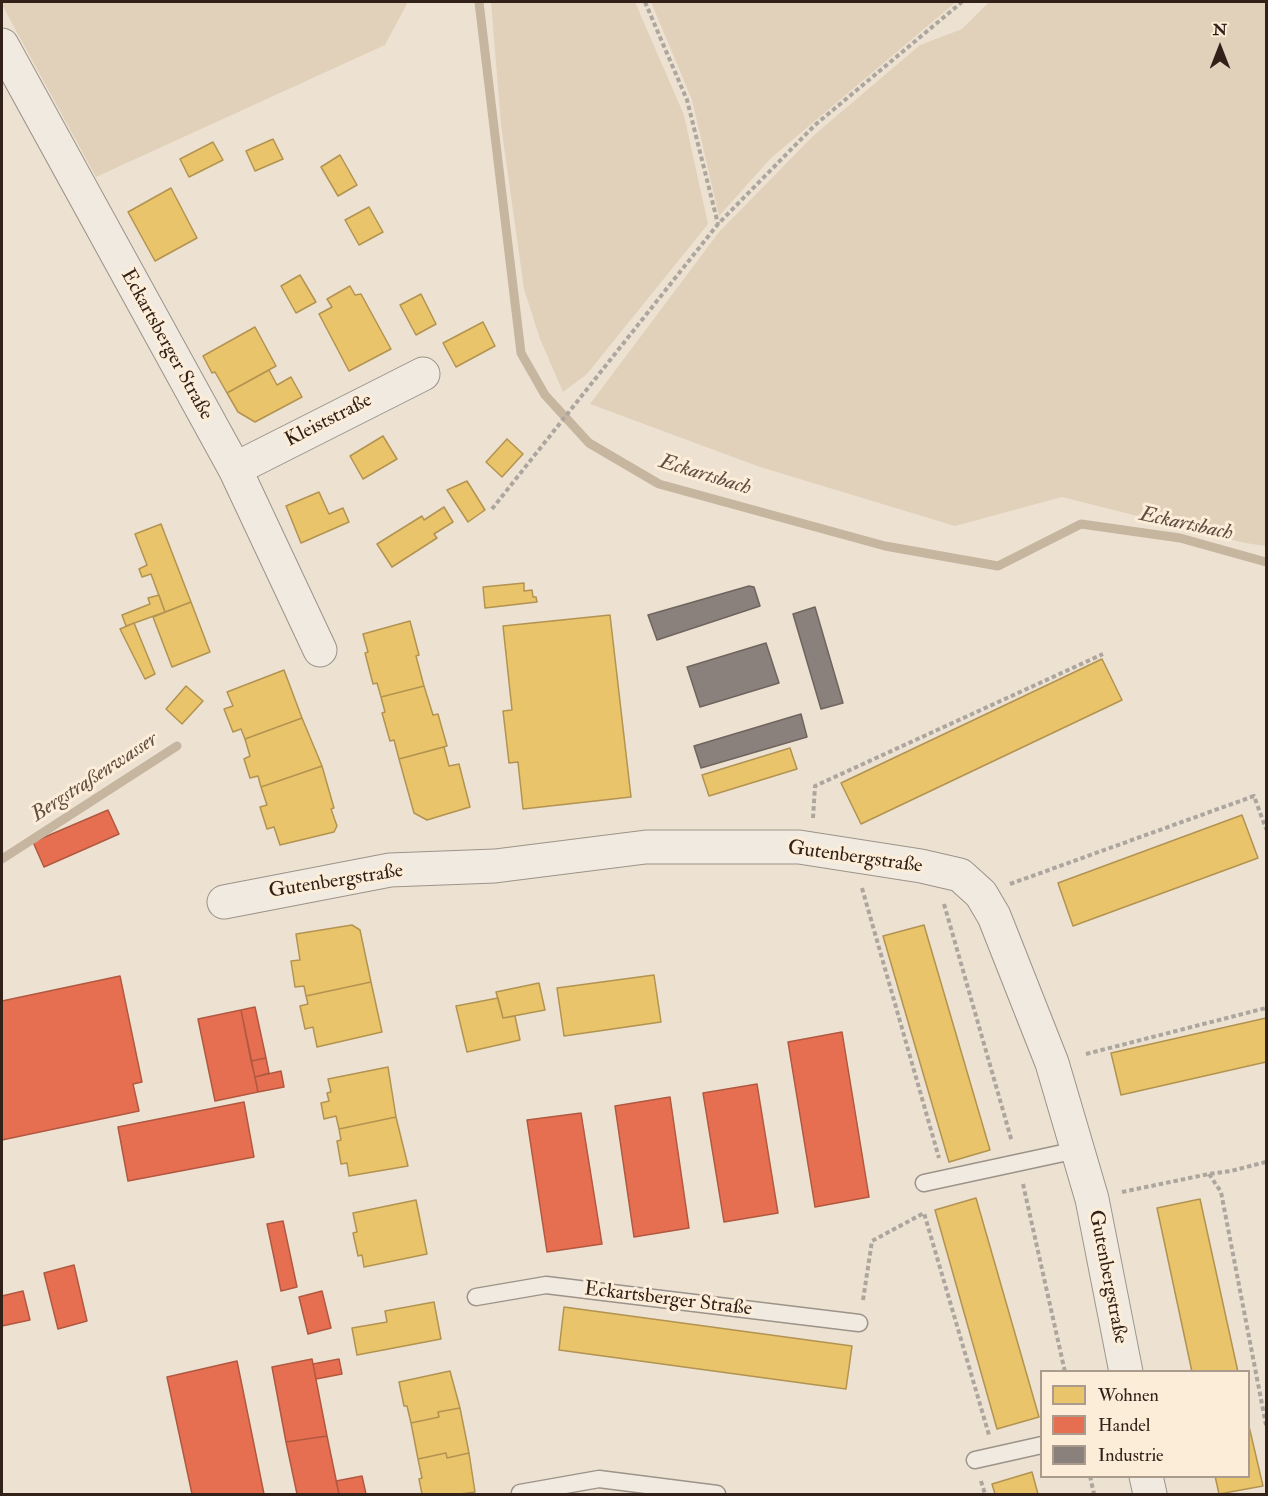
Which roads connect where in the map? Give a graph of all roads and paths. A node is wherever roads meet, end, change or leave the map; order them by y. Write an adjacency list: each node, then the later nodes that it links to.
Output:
1 (645, 2): 4 (path)
2 (962, 2): 4 (path)
3 (2, 45): 6 (street, Eckartsberger Straße)
4 (718, 224): 7 (path)
5 (423, 374): 6 (street, Kleiststraße)
6 (235, 469): 8 (street, Eckartsberger Straße)
7 (492, 509)
8 (320, 650)
9 (1103, 654): 11 (path)
10 (1266, 829): 14 (path)
11 (812, 849): 12 (street, Gutenbergstraße); 15 (street, Gutenbergstraße)
12 (852, 856): 13 (street, Gutenbergstraße); 22 (path)
13 (933, 869): 14 (street, Gutenbergstraße); 20 (path)
14 (981, 894): 18 (street, Gutenbergstraße)
15 (224, 902)
16 (1266, 1008): 17 (path)
17 (1086, 1054)
18 (1077, 1150): 20 (lane); 24 (street, Gutenbergstraße)
19 (1266, 1162): 21 (path)
20 (1018, 1163): 22 (lane); 27 (path)
21 (1209, 1174): 24 (path); 29 (path)
22 (945, 1179): 23 (lane)
23 (924, 1183)
24 (1092, 1199): 28 (street, Gutenbergstraße)
25 (477, 1297): 26 (lane, Eckartsberger Straße)
26 (860, 1323): 31 (path)
27 (1065, 1370)
28 (1126, 1370)
29 (1266, 1425)
30 (1040, 1445): 31 (lane)
31 (996, 1455): 32 (lane)
32 (975, 1460)
33 (1090, 1478): 37 (path)
34 (1146, 1478): 38 (street)
35 (520, 1493): 36 (lane)
36 (717, 1494)
37 (1094, 1494)
38 (1150, 1494)

